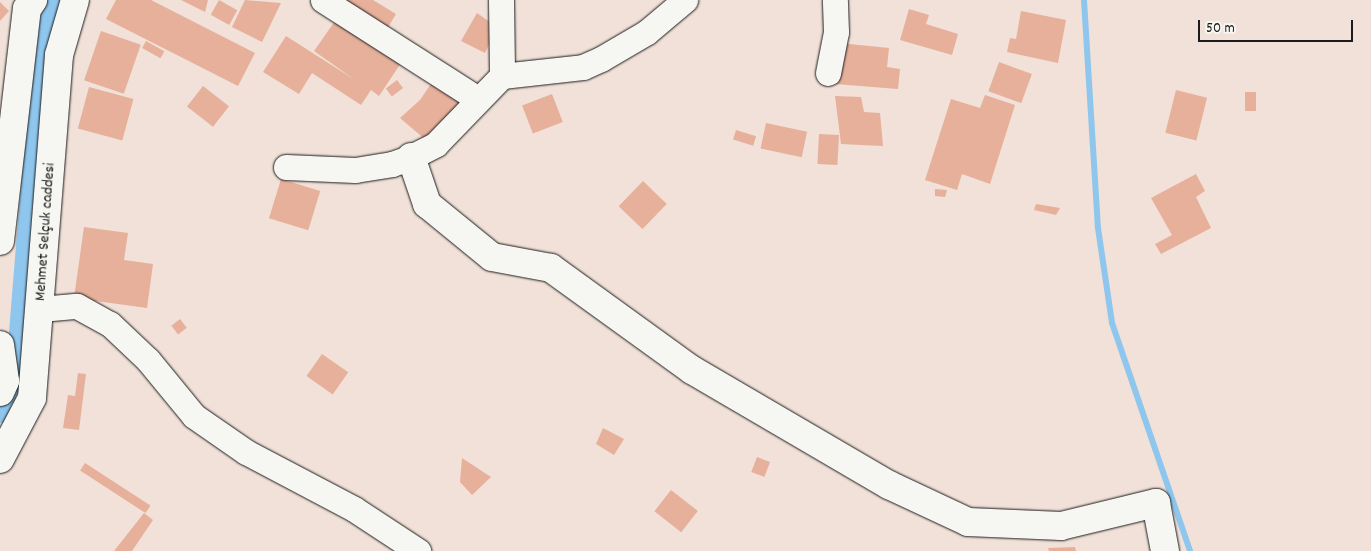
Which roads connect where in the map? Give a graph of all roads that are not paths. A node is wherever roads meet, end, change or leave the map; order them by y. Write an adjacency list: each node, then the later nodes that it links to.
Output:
1 (75, 0): 13 (street, Mehmet Selçuk caddesi)
2 (323, 0): 9 (street)
3 (501, 0): 8 (street)
4 (685, 0): 8 (street)
5 (835, 0): 7 (street)
6 (25, 3): 12 (street)
7 (828, 73)
8 (502, 76): 9 (street)
9 (478, 99): 10 (street)
10 (411, 157): 11 (street); 18 (street)
11 (286, 167)
12 (0, 241)
13 (40, 309): 16 (street, Mehmet Selçuk caddesi); 17 (street)
14 (0, 344): 15 (street)
15 (2, 384)
16 (0, 459)
17 (418, 551)
18 (1165, 551)

